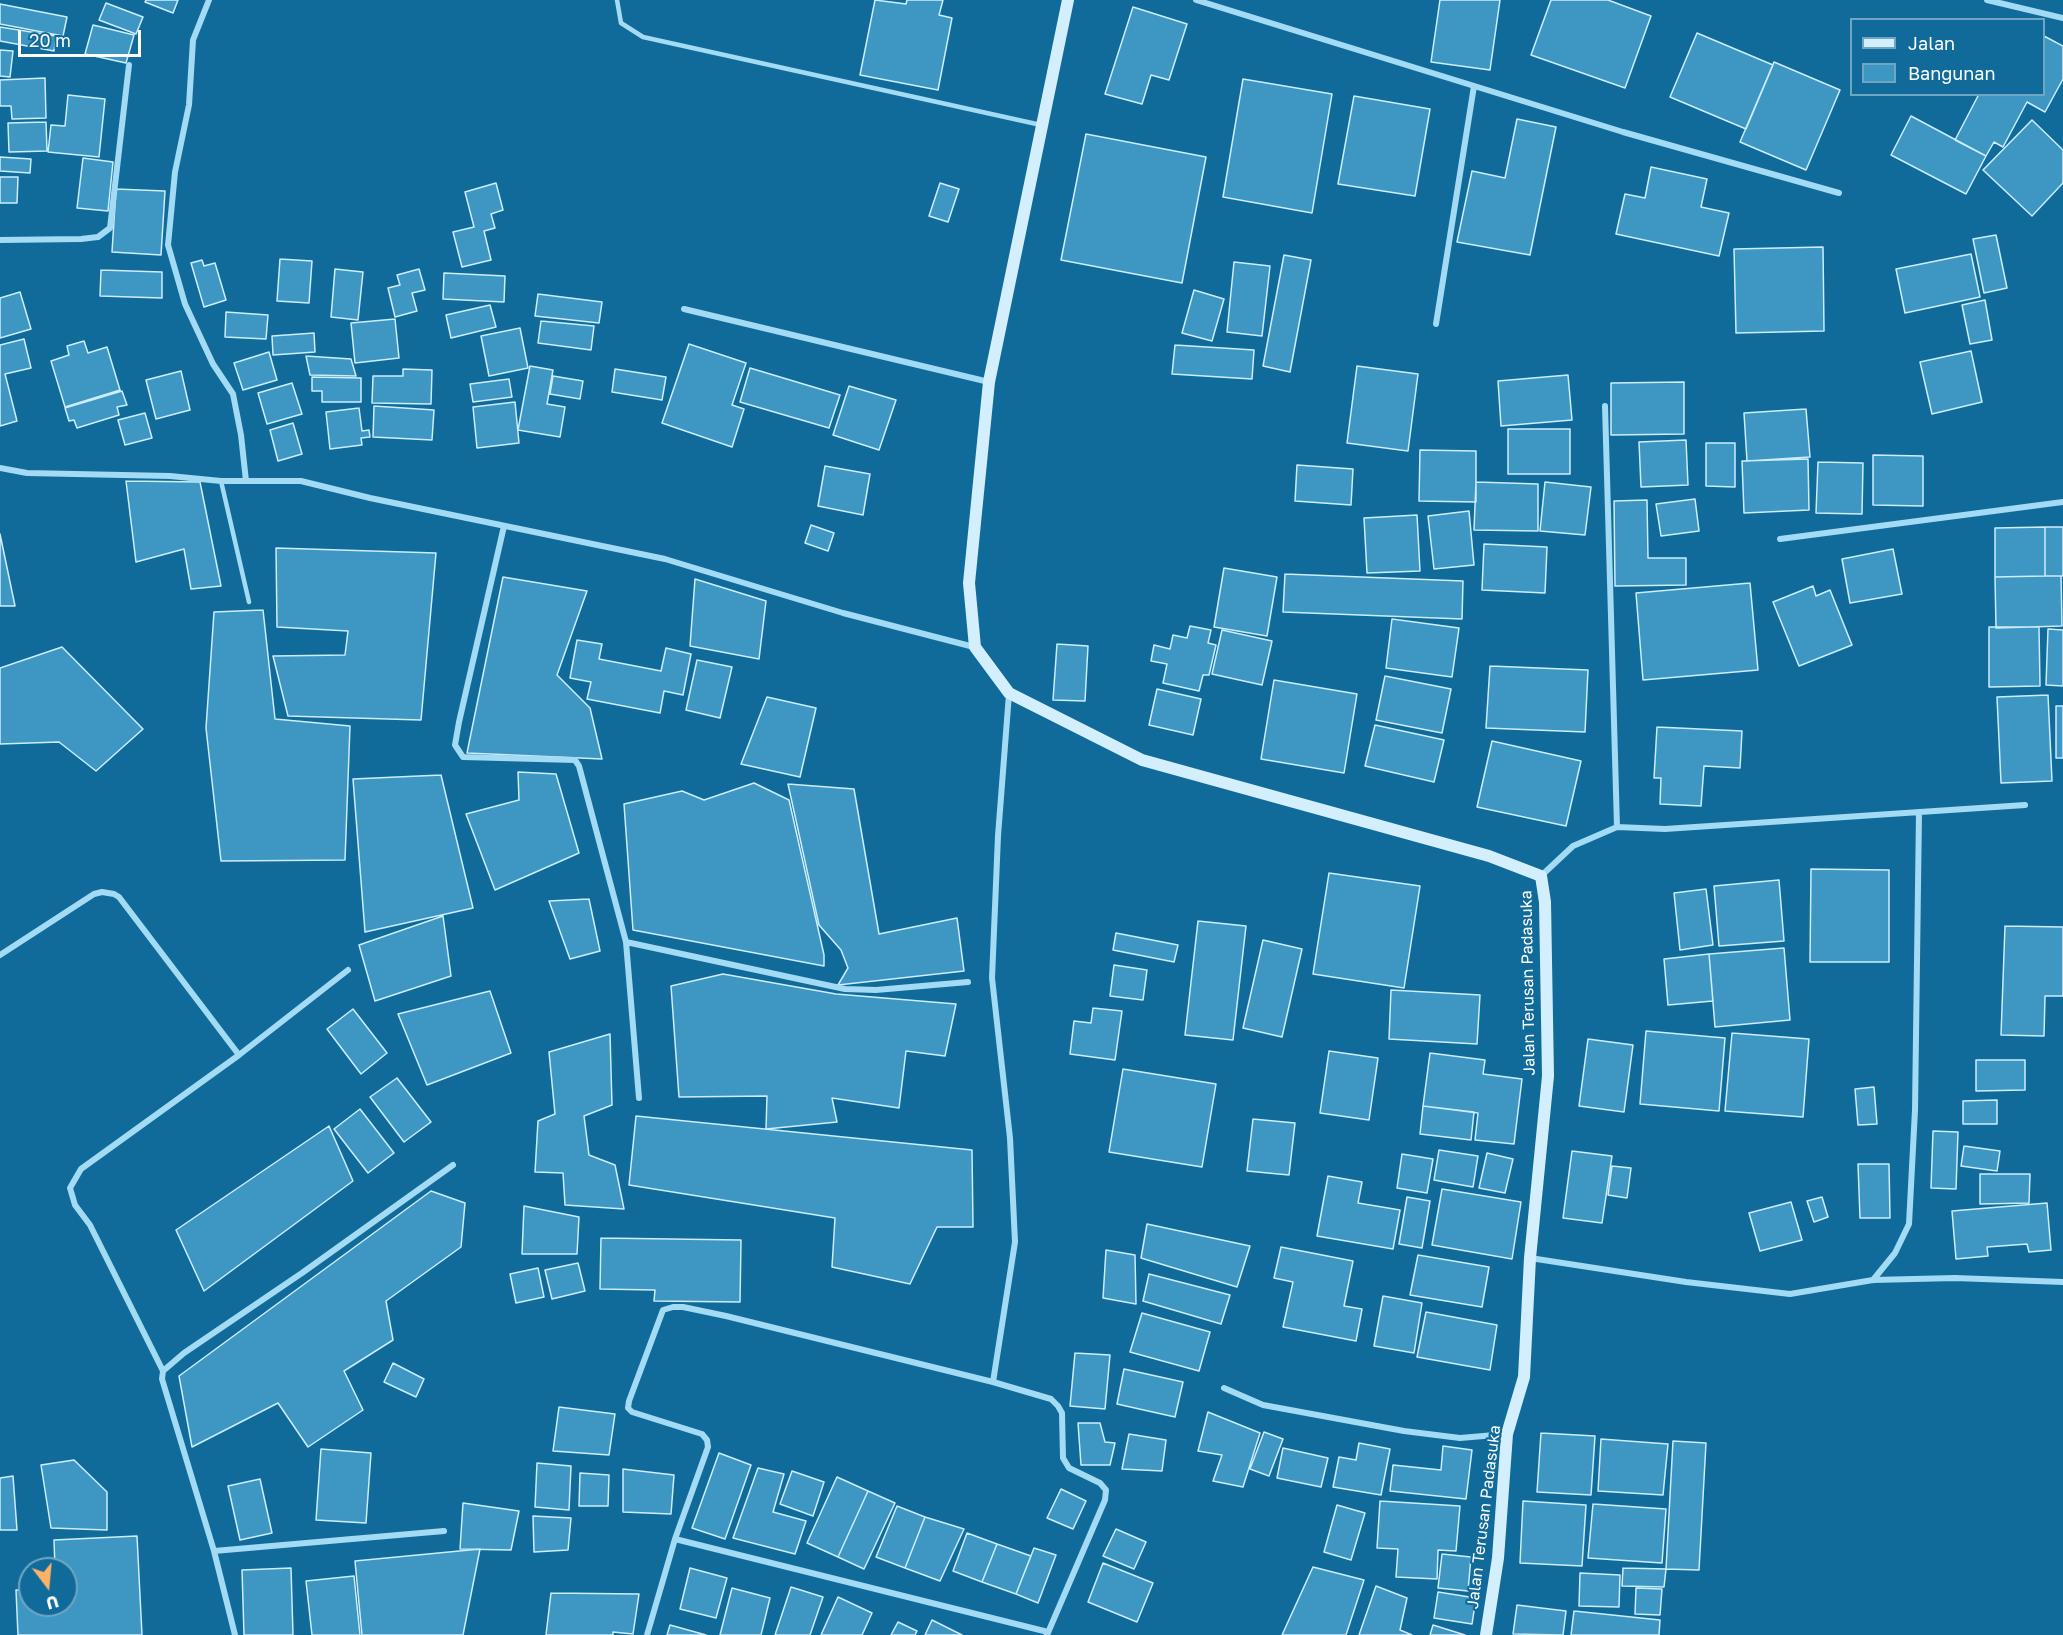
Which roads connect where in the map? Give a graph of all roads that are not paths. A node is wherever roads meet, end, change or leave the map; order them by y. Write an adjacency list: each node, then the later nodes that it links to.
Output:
1 (209, 0): 18 (street)
2 (617, 0): 9 (lane)
3 (1068, 0): 9 (street)
4 (1196, 0): 8 (street)
5 (1987, 0): 6 (street)
6 (2063, 18)
7 (129, 65): 11 (street)
8 (1474, 86): 10 (street); 13 (street)
9 (1041, 125): 14 (street)
10 (1839, 193)
11 (0, 240)
12 (684, 309): 14 (street)
13 (1436, 324)
14 (989, 382): 23 (street)
15 (1605, 406): 27 (street)
16 (0, 468): 17 (street)
17 (221, 481): 18 (street); 22 (lane)
18 (246, 481): 20 (street)
19 (2063, 502): 21 (street)
20 (504, 526): 23 (street); 29 (street)
21 (1780, 539)
22 (249, 602)
23 (975, 647): 24 (street, Jalan Terusan Padasuka)
24 (1009, 693): 28 (street, Jalan Terusan Padasuka); 40 (street)
25 (2025, 805): 26 (street)
26 (1918, 812): 27 (street); 37 (street)
27 (1617, 826): 28 (street)
28 (1541, 876): 36 (street, Jalan Terusan Padasuka)
29 (626, 942): 32 (street); 34 (street)
30 (0, 955): 33 (street)
31 (348, 970): 33 (street)
32 (968, 982)
33 (239, 1055): 39 (street)
34 (639, 1098)
35 (453, 1165): 39 (street)
36 (1530, 1258): 37 (street); 42 (street, Jalan Terusan Padasuka)
37 (1872, 1280): 38 (street)
38 (2063, 1282)
39 (163, 1371): 45 (street)
40 (993, 1382): 44 (street); 46 (street)
41 (1224, 1388): 42 (street)
42 (1508, 1434): 49 (street, Jalan Terusan Padasuka)
43 (444, 1531): 45 (street)
44 (675, 1539): 46 (street); 48 (street)
45 (214, 1551): 47 (street)
46 (1047, 1633)
47 (235, 1635)
48 (647, 1635)
49 (1486, 1635)

